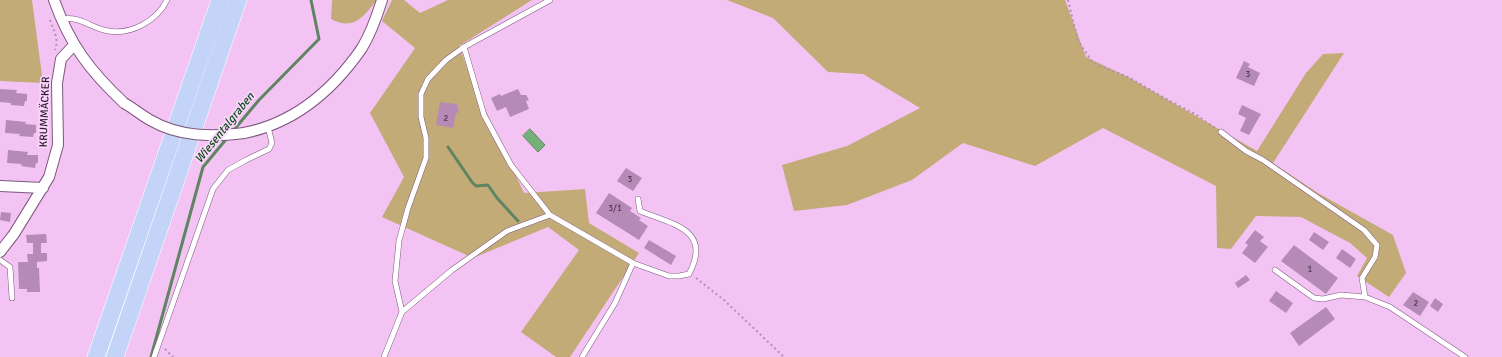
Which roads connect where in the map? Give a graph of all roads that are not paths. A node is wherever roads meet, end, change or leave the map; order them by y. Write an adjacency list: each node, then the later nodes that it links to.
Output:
1 (54, 0): 7 (street)
2 (167, 0): 7 (lane)
3 (220, 0): 23 (highway)
4 (238, 0): 26 (highway)
5 (382, 0): 10 (street)
6 (550, 0): 9 (lane)
7 (61, 19): 8 (street)
8 (74, 45): 10 (street, bridge); 13 (street, KRUMMÄCKER)
9 (464, 46): 15 (lane); 22 (lane)
10 (268, 127): 27 (lane)
11 (1221, 132): 20 (lane)
12 (0, 186): 13 (street)
13 (43, 188): 16 (street, KRUMMÄCKER)
14 (638, 199): 18 (lane)
15 (550, 215): 18 (lane); 22 (lane)
16 (0, 252)
17 (0, 260): 21 (lane)
18 (633, 263): 29 (lane)
19 (1275, 270): 20 (lane)
20 (1365, 297): 30 (lane)
21 (12, 298)
22 (402, 312): 28 (lane)
23 (105, 331): 24 (highway); 25 (highway)
24 (86, 357)
25 (96, 357)
26 (115, 357)
27 (154, 357)
28 (384, 357)
29 (582, 357)
30 (1465, 357)

